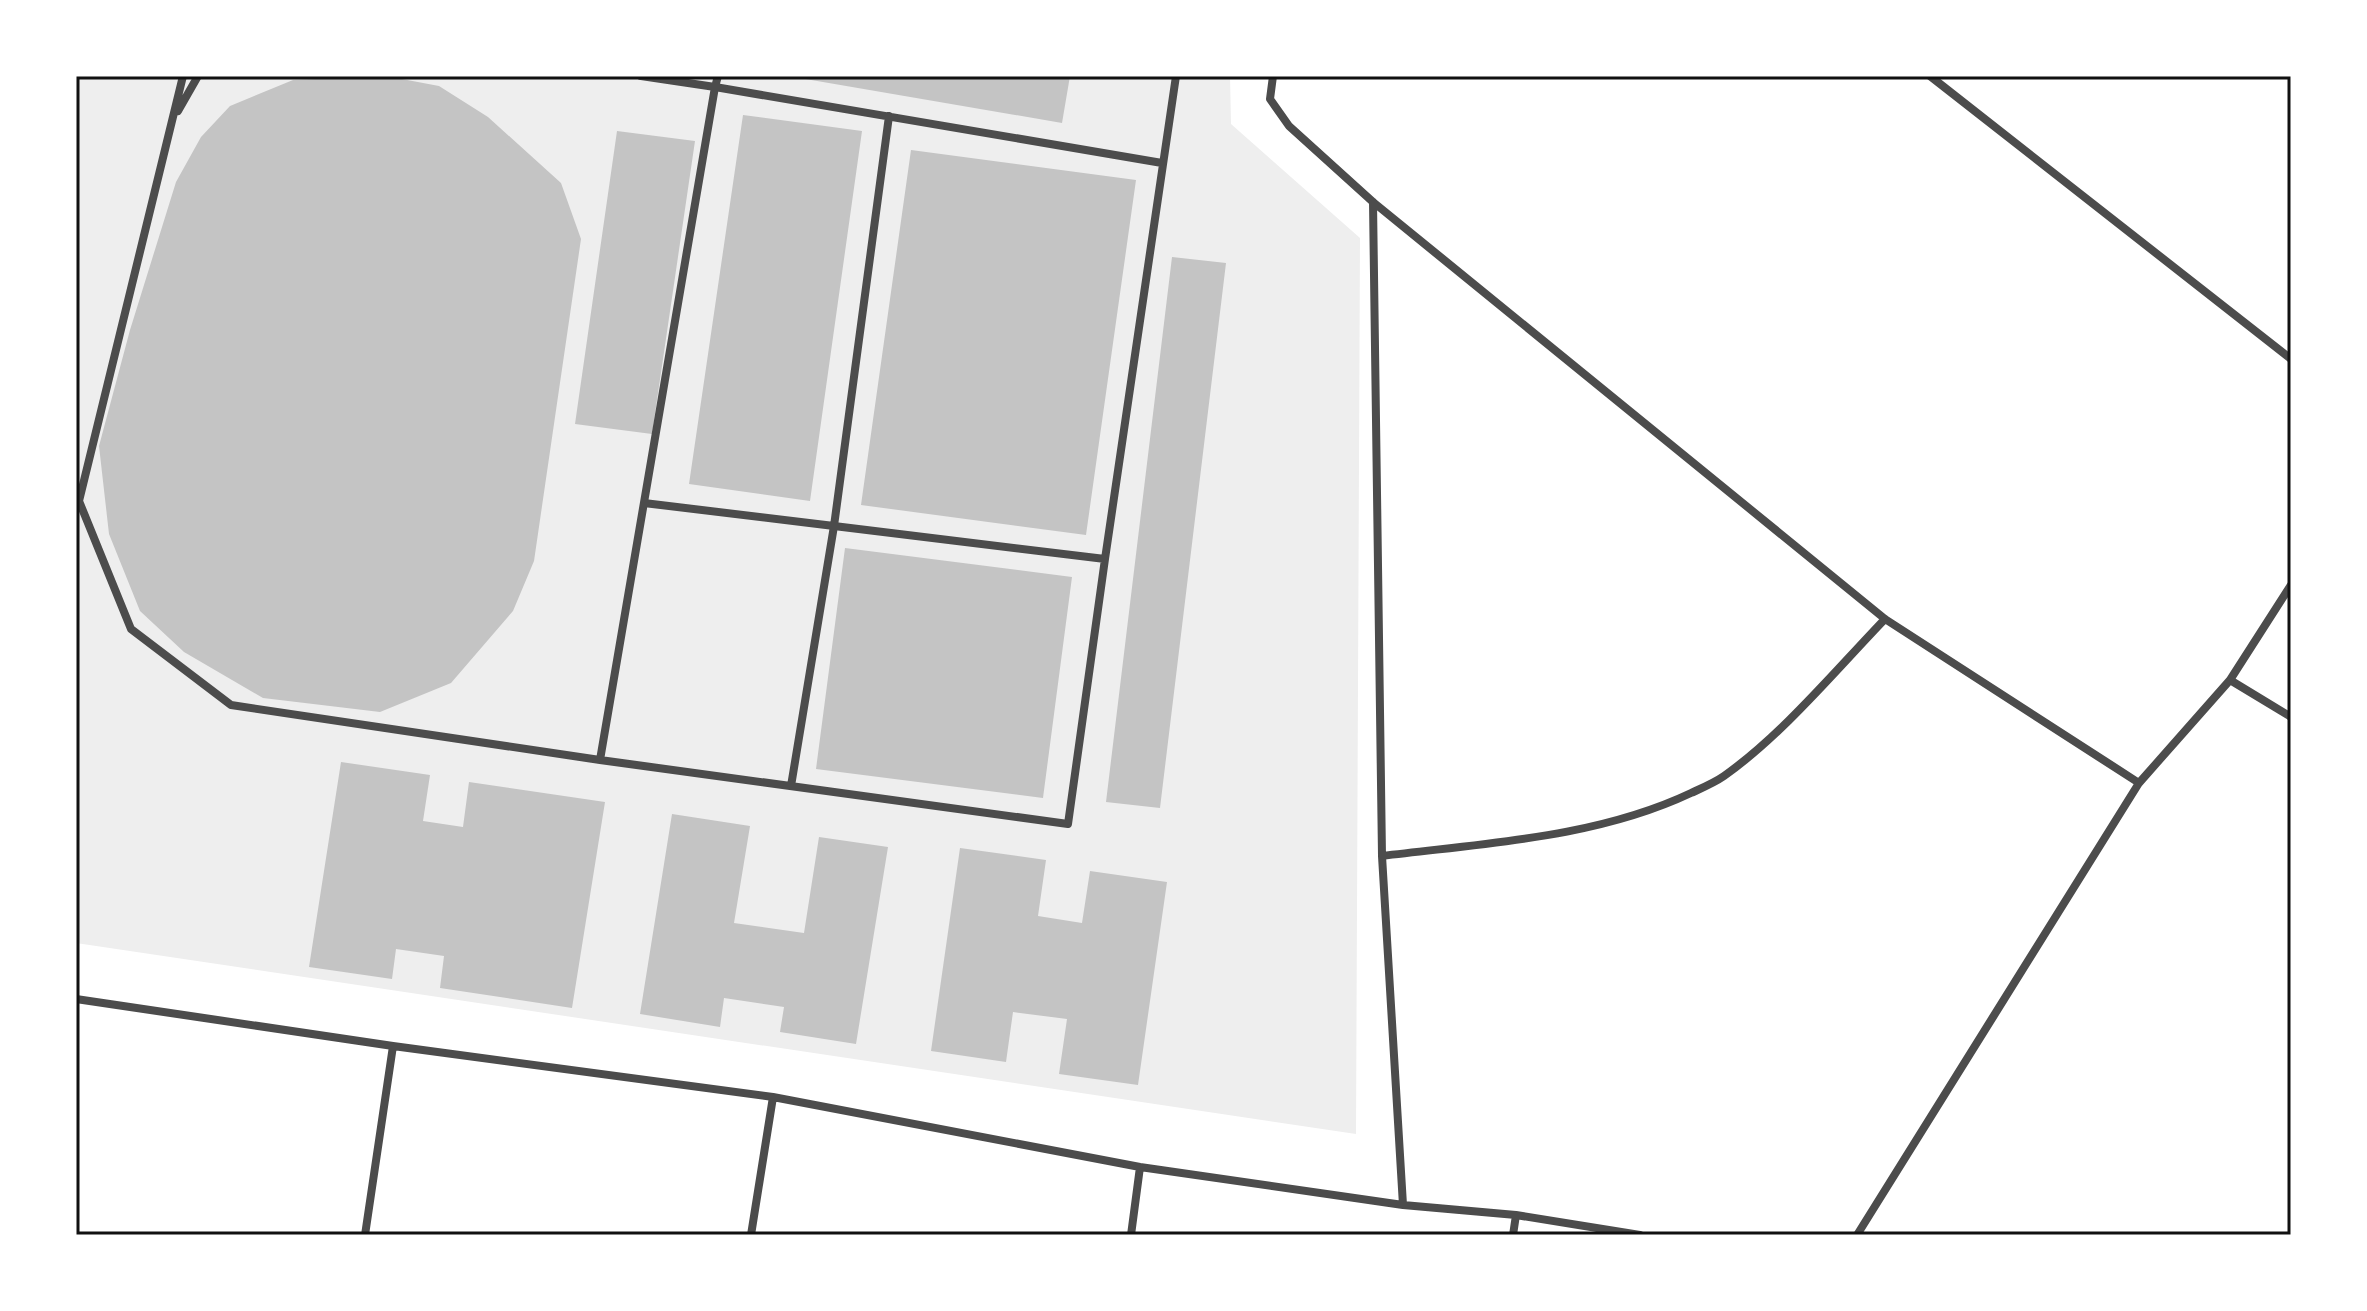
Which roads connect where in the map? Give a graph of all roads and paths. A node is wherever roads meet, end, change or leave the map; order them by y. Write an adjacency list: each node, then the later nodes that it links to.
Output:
1 (183, 76): 10 (street)
2 (198, 76): 10 (street)
3 (641, 76): 8 (street)
4 (718, 76): 8 (street)
5 (1176, 76): 11 (street)
6 (1273, 76): 12 (street)
7 (1930, 76): 13 (street)
8 (715, 87): 9 (street); 14 (street)
9 (889, 116): 11 (street); 15 (street)
10 (173, 118): 21 (street)
11 (1162, 163): 16 (street)
12 (1373, 202): 18 (street); 24 (street)
13 (2291, 359)
14 (644, 503): 15 (street); 21 (street)
15 (834, 526): 16 (street); 23 (street)
16 (1105, 559): 23 (street)
17 (2291, 585): 19 (street)
18 (1885, 619): 22 (street); 24 (street)
19 (2230, 680): 20 (street); 22 (street)
20 (2291, 717)
21 (600, 760): 23 (street)
22 (2139, 783): 36 (street)
23 (791, 786)
24 (1382, 856): 29 (street)
25 (76, 999): 26 (street)
26 (393, 1046): 27 (street); 31 (street)
27 (773, 1097): 28 (street); 32 (street)
28 (1140, 1167): 29 (street); 33 (street)
29 (1403, 1205): 30 (street)
30 (1516, 1215): 34 (street); 35 (street)
31 (365, 1235)
32 (751, 1235)
33 (1131, 1235)
34 (1513, 1235)
35 (1640, 1235)
36 (1857, 1235)

